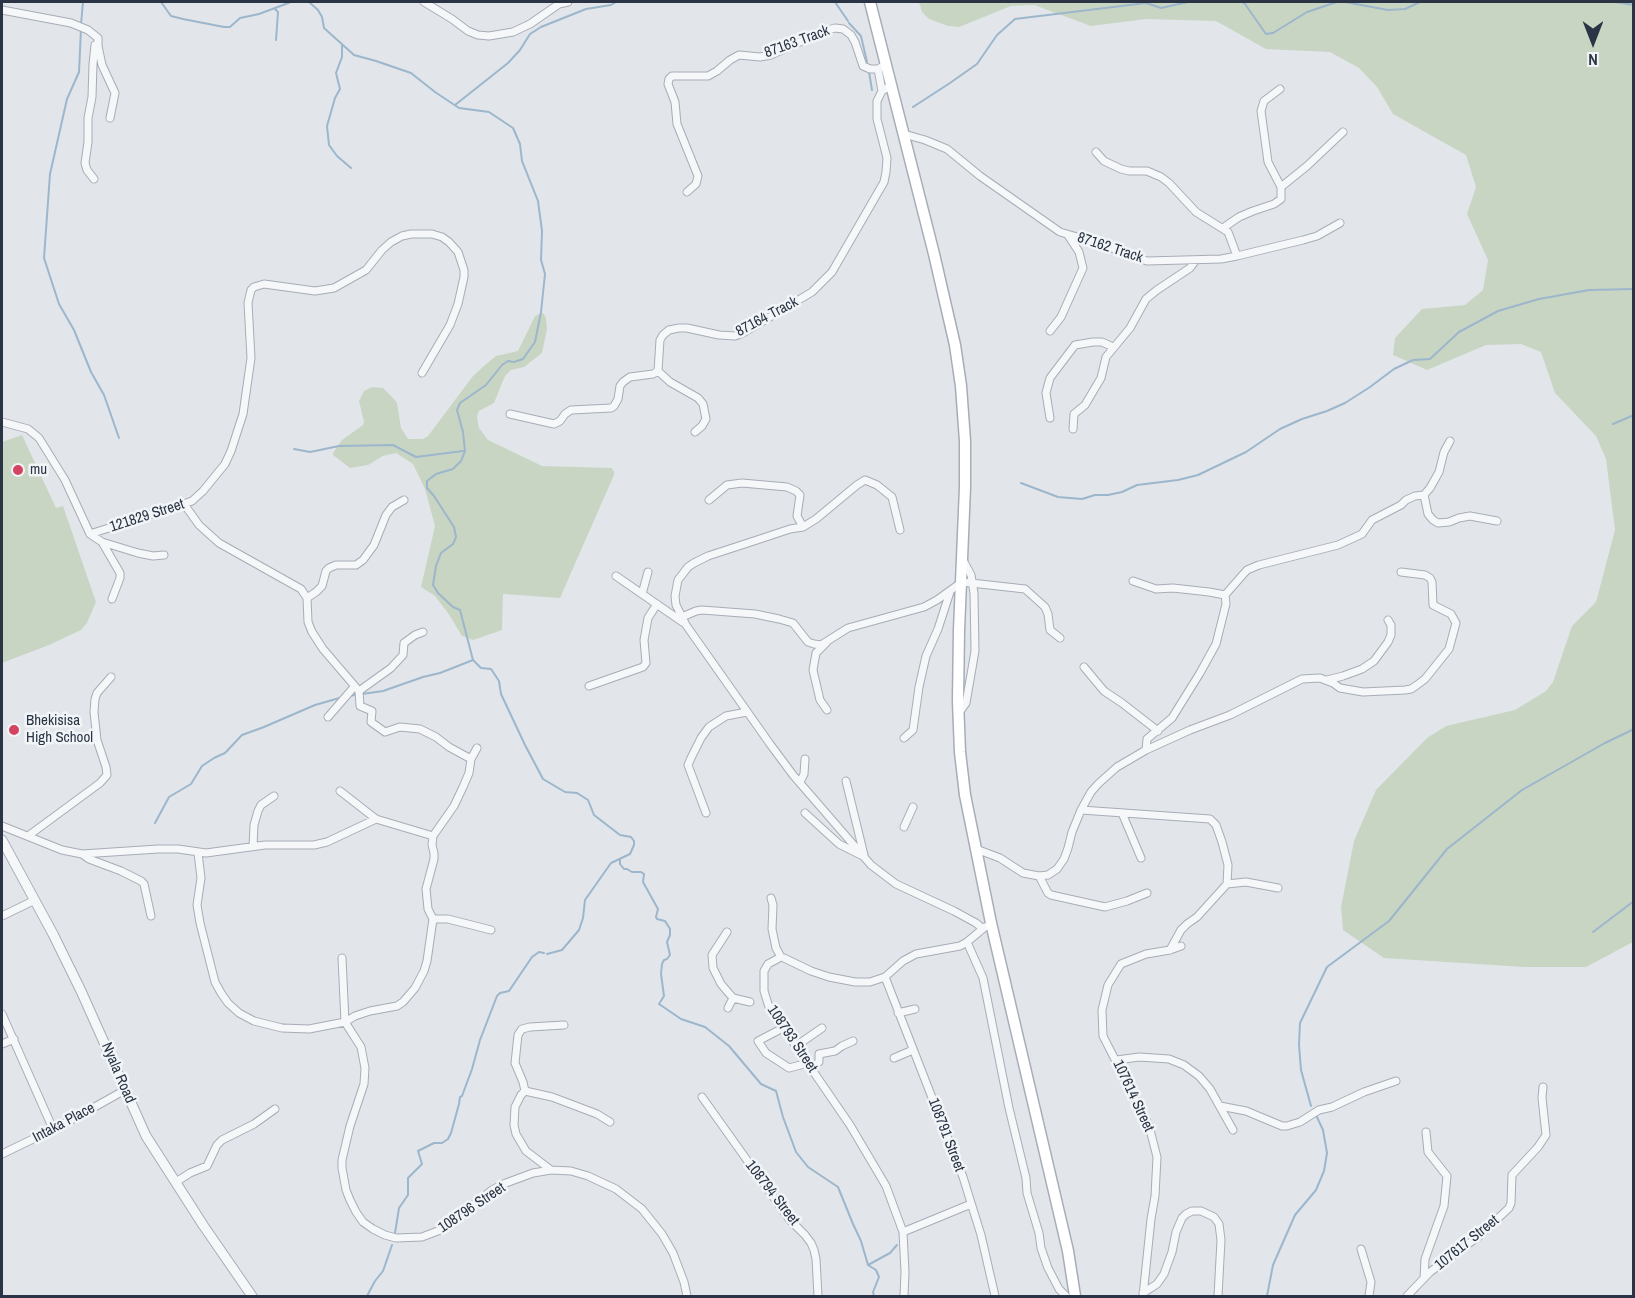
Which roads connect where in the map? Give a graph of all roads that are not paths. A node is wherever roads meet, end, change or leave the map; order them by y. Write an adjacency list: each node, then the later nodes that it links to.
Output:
1 (424, 2): 2 (street)
2 (568, 2)
3 (870, 2): 6 (main road)
4 (2, 10): 5 (street)
5 (96, 37): 9 (street); 13 (street)
6 (882, 66): 7 (main road); 15 (street, 87163 Track)
7 (887, 88): 11 (main road); 23 (street, 87164 Track)
8 (1280, 88): 14 (street)
9 (110, 118)
10 (1343, 132): 14 (street)
11 (904, 134): 18 (street, 87162 Track); 45 (main road)
12 (1096, 152): 17 (street)
13 (94, 178)
14 (1281, 187): 17 (street)
15 (687, 192)
16 (1340, 223): 19 (street, 87162 Track)
17 (1223, 228): 19 (street)
18 (1068, 235): 20 (street, 87162 Track); 21 (street)
19 (1237, 256): 20 (street, 87162 Track)
20 (1196, 260): 22 (street)
21 (1050, 331)
22 (1113, 348): 26 (street); 28 (street)
23 (658, 371): 25 (street); 29 (street)
24 (422, 373): 34 (street, 121829 Street)
25 (510, 414)
26 (1050, 418)
27 (2, 422): 38 (street, 121829 Street)
28 (1073, 429)
29 (695, 432)
30 (1450, 441): 31 (street)
31 (1424, 495): 35 (street); 48 (street)
32 (404, 500): 49 (street)
33 (709, 500): 36 (street)
34 (184, 504): 38 (street, 121829 Street); 49 (street)
35 (1497, 520)
36 (803, 527): 37 (street); 53 (street)
37 (900, 530)
38 (90, 534): 39 (street)
39 (102, 542): 40 (street); 50 (street)
40 (164, 555)
41 (648, 572): 47 (street)
42 (1401, 572): 59 (street)
43 (616, 576): 47 (street)
44 (1133, 581): 48 (street)
45 (967, 582): 46 (street); 55 (street); 64 (main road); 64 (street)
46 (950, 592): 56 (street); 67 (street)
47 (642, 594): 51 (street)
48 (1225, 595): 66 (street)
49 (307, 598): 61 (street)
50 (111, 599)
51 (657, 604): 53 (street); 60 (street)
52 (1388, 620): 59 (street)
53 (684, 621): 56 (street); 63 (street)
54 (423, 632): 61 (street)
55 (1060, 638)
56 (828, 641): 62 (street)
57 (1084, 667): 66 (street)
58 (111, 677): 84 (street)
59 (1327, 680): 69 (street)
60 (590, 686)
61 (356, 692): 65 (street); 70 (street)
62 (827, 710)
63 (747, 712): 73 (street); 78 (street)
64 (958, 714): 88 (main road)
65 (328, 717)
66 (1158, 731): 69 (street)
67 (904, 738)
68 (477, 748): 70 (street)
69 (1146, 750): 77 (street)
70 (471, 759): 85 (street)
71 (805, 759): 73 (street)
72 (846, 781): 91 (street)
73 (800, 782): 91 (street)
74 (340, 791): 81 (street)
75 (274, 796): 87 (street)
76 (913, 807): 83 (street)
77 (1081, 810): 80 (street); 93 (street)
78 (706, 813)
79 (805, 813): 91 (street)
80 (1122, 813): 92 (street); 94 (street)
81 (376, 819): 85 (street); 87 (street)
82 (2, 826): 84 (street)
83 (904, 827)
84 (28, 836): 90 (street)
85 (433, 836): 101 (street)
86 (2, 840): 98 (street, Nyala Road)
87 (253, 846): 89 (street)
88 (976, 849): 93 (street); 102 (main road)
89 (198, 853): 90 (street); 117 (street)
90 (82, 854): 100 (street)
91 (865, 857): 102 (street)
92 (1141, 858)
93 (1039, 876): 96 (street)
94 (1227, 884): 95 (street); 107 (street)
95 (1278, 888)
96 (1147, 892)
97 (771, 898): 108 (street)
98 (35, 900): 99 (street); 131 (street, Nyala Road)
99 (2, 916)
100 (151, 916)
101 (433, 919): 103 (street); 117 (street)
102 (987, 926): 105 (street); 157 (main road)
103 (491, 930)
104 (727, 932): 111 (street)
105 (967, 942): 110 (street); 148 (street)
106 (1180, 946): 107 (street, 107614 Street)
107 (1170, 950): 127 (street, 107614 Street)
108 (781, 957): 110 (street); 119 (street, 108793 Street)
109 (342, 958): 117 (street, 108796 Street)
110 (885, 977): 115 (street, 108791 Street)
111 (733, 998): 112 (street); 113 (street)
112 (750, 1002)
113 (728, 1008)
114 (915, 1009): 115 (street)
115 (898, 1013): 125 (street, 108791 Street)
116 (2, 1014): 121 (street)
117 (345, 1022): 142 (street, 108796 Street)
118 (564, 1024): 132 (street)
119 (783, 1028): 124 (street, 108793 Street); 128 (street)
120 (822, 1028): 124 (street)
121 (14, 1039): 123 (street); 137 (street)
122 (853, 1041): 128 (street)
123 (2, 1044)
124 (796, 1046): 128 (street, 108793 Street)
125 (913, 1050): 126 (street); 144 (street, 108791 Street)
126 (894, 1058)
127 (1117, 1060): 134 (street); 149 (street, 107614 Street)
128 (809, 1066): 145 (street, 108793 Street)
129 (1396, 1081): 134 (street)
130 (1543, 1087): 147 (street, 107617 Street)
131 (125, 1090): 137 (street, Intaka Place); 143 (street, Nyala Road)
132 (525, 1091): 136 (street); 142 (street)
133 (702, 1097): 152 (street, 108794 Street)
134 (1220, 1106): 138 (street)
135 (274, 1109): 143 (street)
136 (610, 1122)
137 (53, 1129): 140 (street, Intaka Place)
138 (1233, 1130)
139 (1426, 1132): 147 (street)
140 (2, 1154): 141 (street)
141 (2, 1164)
142 (551, 1170): 151 (street, 108796 Street)
143 (176, 1182): 150 (street, Nyala Road)
144 (971, 1204): 145 (street); 154 (street, 108791 Street)
145 (903, 1232): 153 (street, 108793 Street)
146 (1361, 1250): 159 (street)
147 (1424, 1278): 160 (street, 107617 Street)
148 (1059, 1288): 155 (street); 156 (street)
149 (1143, 1295): 158 (street)
150 (252, 1296)
151 (687, 1296)
152 (818, 1296)
153 (904, 1296)
154 (995, 1296)
155 (1056, 1296)
156 (1066, 1296)
157 (1075, 1296)
158 (1218, 1296)
159 (1369, 1296)
160 (1407, 1296)

